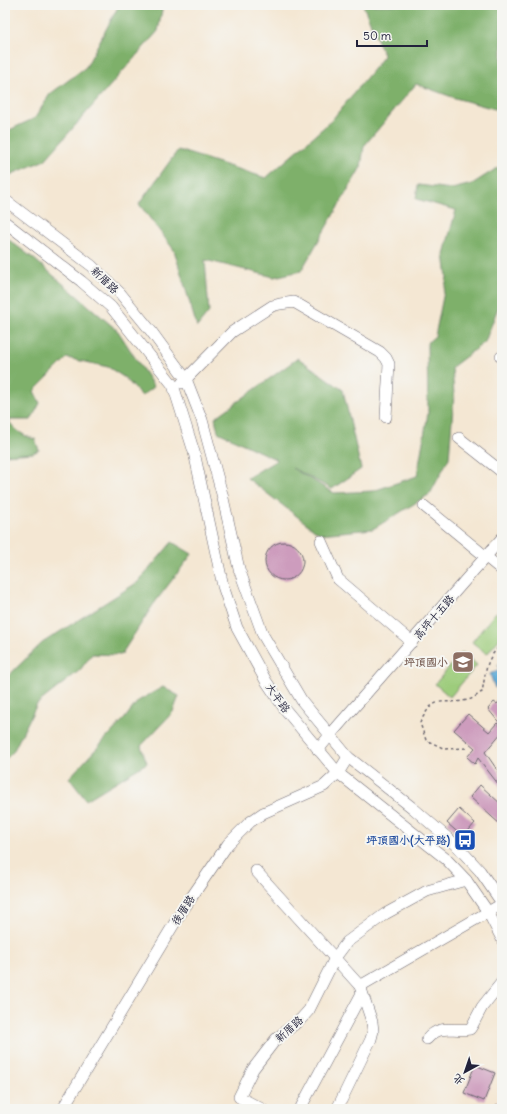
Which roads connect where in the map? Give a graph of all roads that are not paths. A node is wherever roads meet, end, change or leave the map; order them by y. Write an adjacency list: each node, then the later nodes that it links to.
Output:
1 (5, 200): 3 (street, 新厝路)
2 (5, 222): 4 (street, 新厝路)
3 (186, 379): 4 (street); 5 (street); 14 (street, 大平路)
4 (174, 388): 15 (street, 大平路)
5 (386, 417)
6 (459, 438): 7 (street)
7 (502, 472)
8 (424, 506): 11 (street)
9 (502, 538): 11 (street, 高坪十五路)
10 (321, 541): 13 (street)
11 (486, 557): 12 (street); 13 (street, 高坪十五路)
12 (502, 570)
13 (412, 642): 14 (street, 高坪十五路)
14 (330, 735): 15 (street, 高坪十五路); 16 (street, 大平路)
15 (318, 750): 17 (street, 大平路)
16 (348, 757): 17 (street, 後厝路); 20 (street, 大平路)
17 (338, 774): 19 (street, 大平路); 27 (street, 後厝路)
18 (256, 871): 23 (street)
19 (466, 880): 21 (street, 大平路); 23 (street, 新厝路)
20 (502, 904): 21 (street)
21 (488, 912): 22 (street, 大平路); 25 (street)
22 (502, 939)
23 (335, 958): 25 (street); 28 (street, 新厝路)
24 (502, 982): 26 (street)
25 (361, 989): 29 (street); 30 (street)
26 (427, 1039)
27 (64, 1109)
28 (262, 1109)
29 (300, 1109)
30 (337, 1109)

